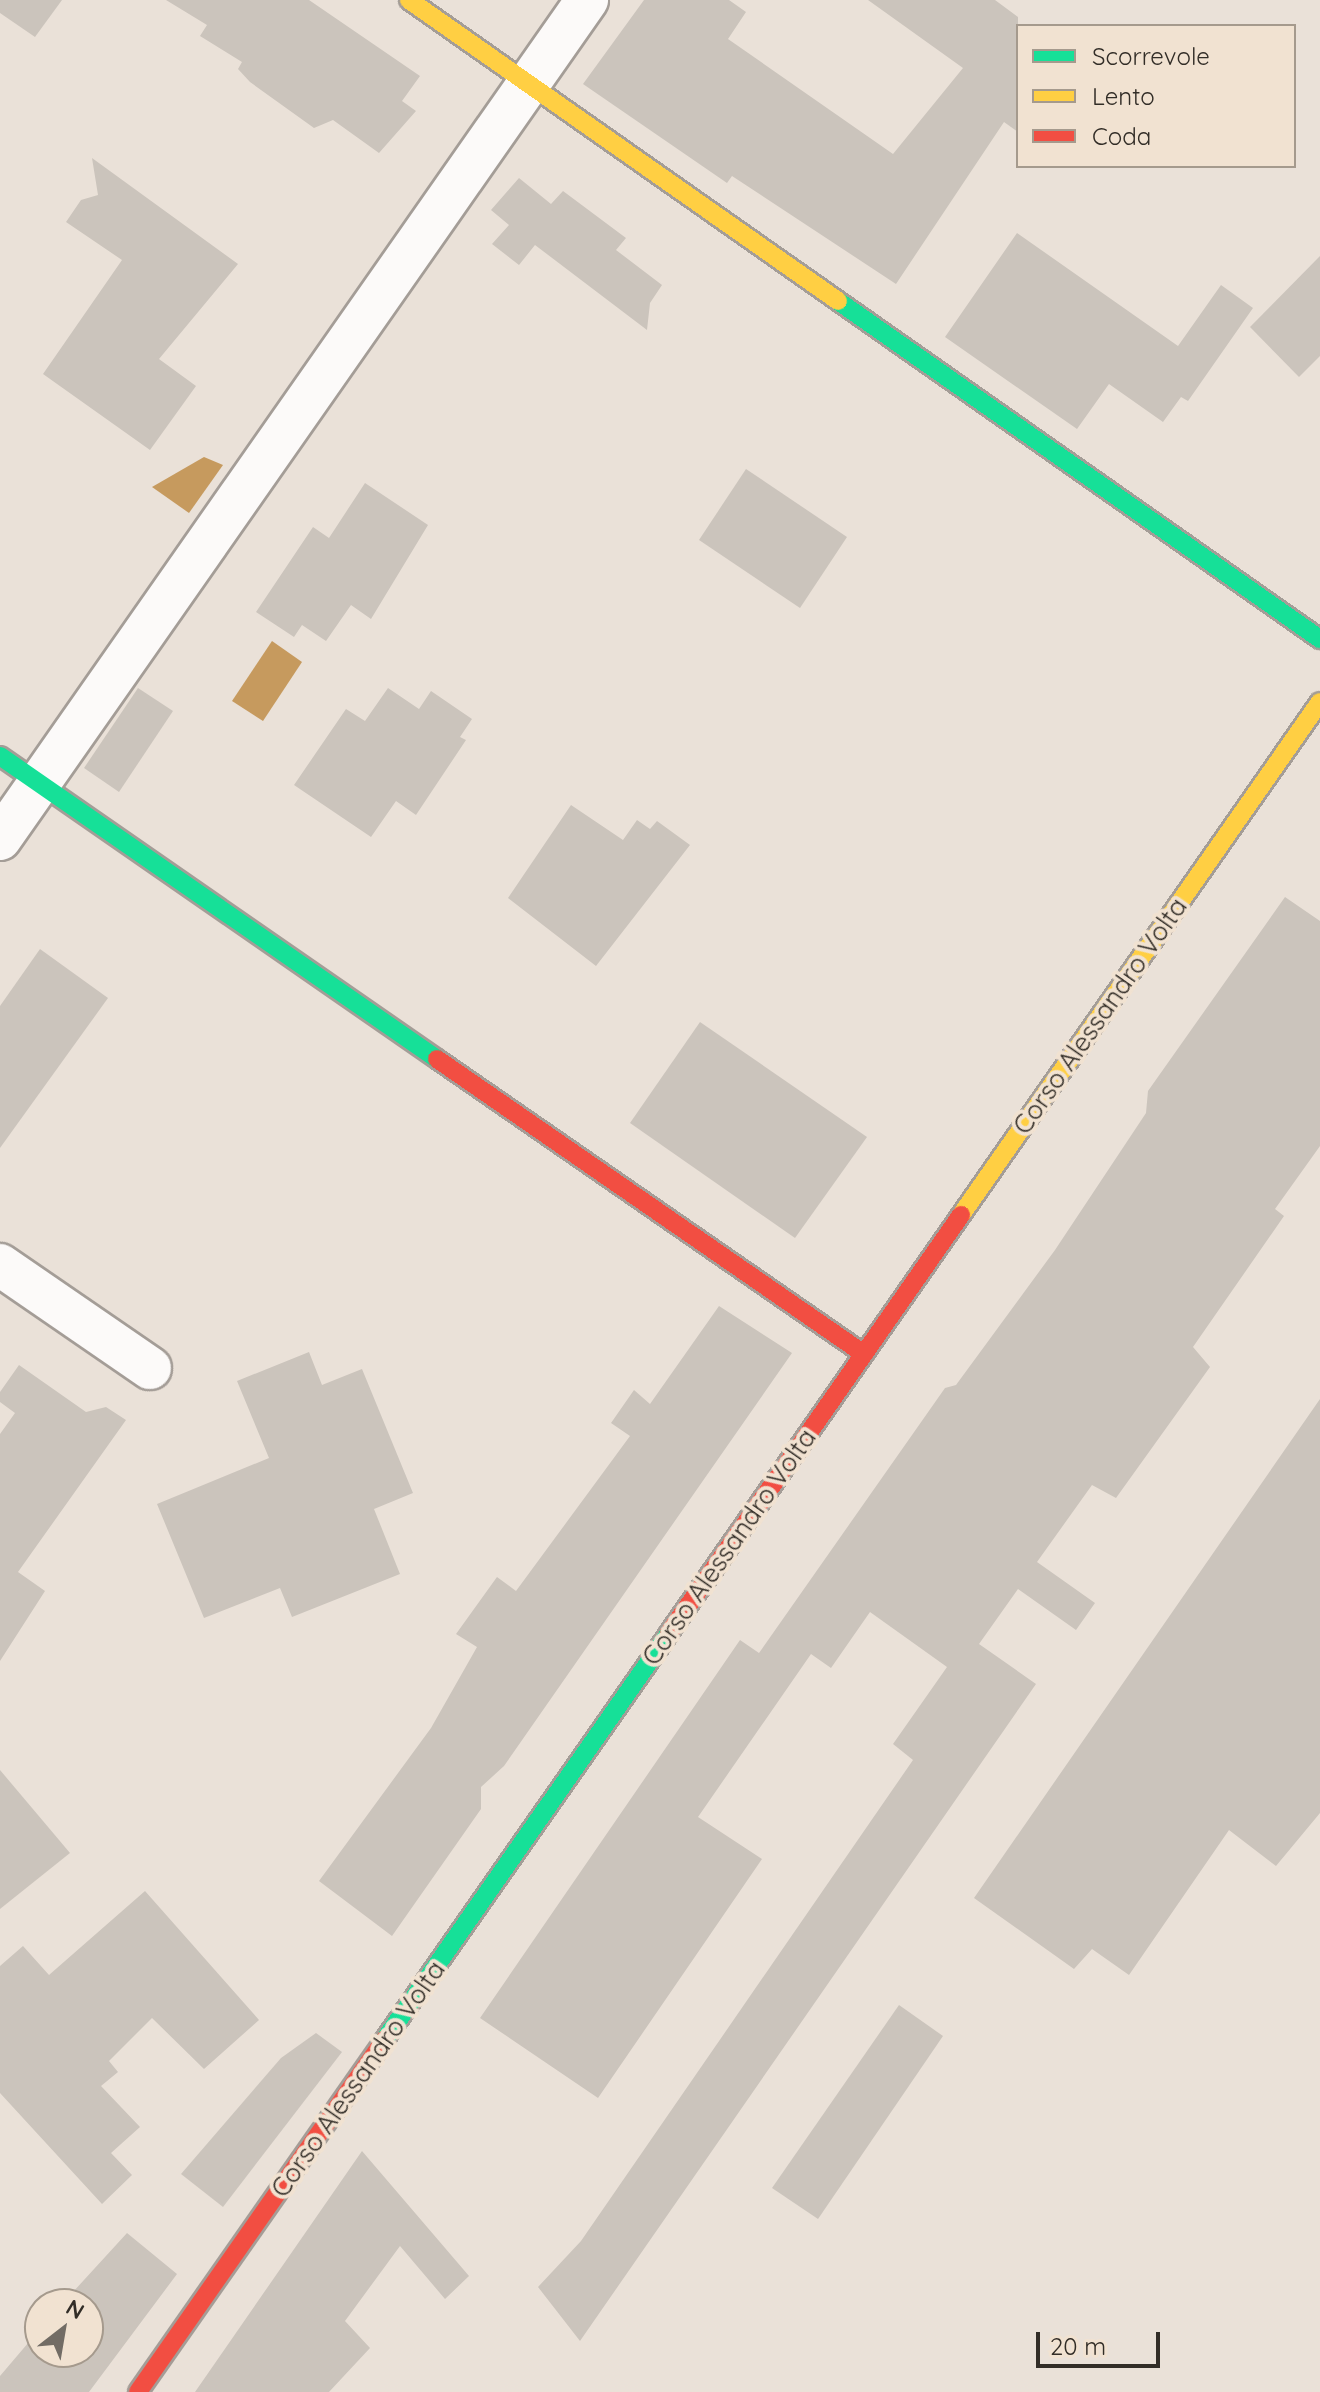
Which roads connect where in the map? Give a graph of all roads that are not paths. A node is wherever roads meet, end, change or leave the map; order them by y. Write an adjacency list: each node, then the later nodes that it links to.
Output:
1 (409, 0): 3 (street)
2 (587, 0): 3 (street)
3 (526, 82): 4 (street); 7 (street)
4 (1320, 639)
5 (1320, 702): 10 (street, Corso Alessandro Volta)
6 (0, 756): 7 (street)
7 (39, 783): 8 (street); 10 (street)
8 (0, 839)
9 (0, 1265): 11 (street)
10 (864, 1354): 12 (street, Corso Alessandro Volta)
11 (150, 1368)
12 (138, 2392)

